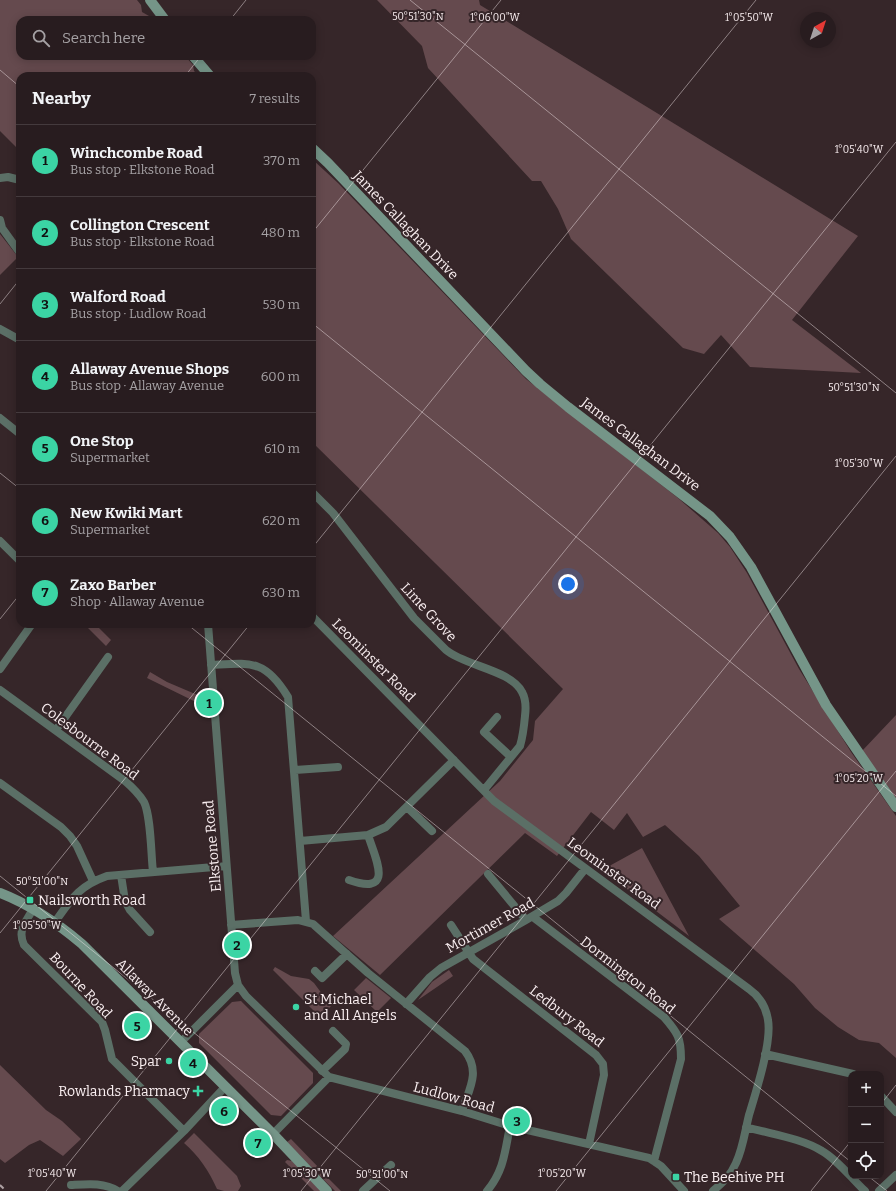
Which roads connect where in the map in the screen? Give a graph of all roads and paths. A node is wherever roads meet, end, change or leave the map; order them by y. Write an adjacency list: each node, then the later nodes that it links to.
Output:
1 (150, 0): 2 (street)
2 (162, 16)
3 (196, 60): 4 (street)
4 (207, 72)
5 (316, 152): 33 (street, James Callaghan Drive)
6 (0, 178): 7 (street)
7 (16, 178)
8 (0, 220): 9 (street)
9 (16, 247)
10 (0, 329): 11 (street)
11 (16, 338)
12 (0, 418): 13 (street)
13 (16, 431)
14 (316, 496): 26 (street, Lime Grove)
15 (0, 541): 16 (street)
16 (16, 557)
17 (316, 620): 27 (street, Leominster Road)
18 (29, 628): 22 (street)
19 (208, 628): 21 (street, Elkstone Road)
20 (108, 656): 25 (street)
21 (211, 665): 29 (street); 37 (street, Elkstone Road)
22 (0, 669)
23 (0, 690): 25 (street, Colesbourne Road)
24 (497, 717): 26 (street)
25 (56, 730): 39 (street, Colesbourne Road)
26 (511, 757): 31 (street, Lime Grove)
27 (454, 760): 31 (street, Leominster Road); 32 (street)
28 (338, 766): 29 (street)
29 (295, 770): 36 (street)
30 (0, 783): 43 (street)
31 (484, 790): 38 (street, Leominster Road)
32 (407, 807): 34 (street); 35 (street)
33 (896, 807)
34 (432, 831)
35 (368, 836): 36 (street); 42 (street)
36 (300, 842): 47 (street)
37 (226, 866): 39 (street); 49 (street, Elkstone Road)
38 (585, 869): 46 (street, Mortimer Road); 59 (street, Leominster Road)
39 (153, 872): 40 (street)
40 (121, 874): 43 (street); 51 (street)
41 (488, 874): 46 (street, Dormington Road)
42 (349, 880)
43 (94, 881): 48 (street)
44 (0, 892): 45 (street, Allaway Avenue)
45 (33, 909): 48 (street, Allaway Avenue); 69 (street, Bourne Road)
46 (529, 918): 52 (street, Mortimer Road); 72 (street, Dormington Road)
47 (306, 921): 49 (street); 53 (street)
48 (55, 922): 58 (street, Allaway Avenue)
49 (231, 925): 55 (street, Elkstone Road)
50 (451, 925): 52 (street, Ledbury Road)
51 (150, 932)
52 (470, 952): 56 (street, Mortimer Road); 71 (street, Ledbury Road)
53 (346, 954): 54 (street); 56 (street)
54 (315, 971)
55 (238, 986): 58 (street); 60 (street)
56 (406, 1004): 65 (street)
57 (333, 1031): 60 (street)
58 (181, 1042): 63 (street, Allaway Avenue)
59 (765, 1054): 61 (street); 68 (street, Leominster Road)
60 (322, 1071): 62 (street)
61 (848, 1073)
62 (329, 1077): 65 (street, Ludlow Road); 70 (street)
63 (225, 1087): 69 (street); 70 (street, Allaway Avenue)
64 (884, 1099): 66 (street)
65 (462, 1111): 67 (street, Ludlow Road)
66 (896, 1112)
67 (510, 1126): 71 (street, Ludlow Road); 80 (street)
68 (746, 1127): 82 (street, Leominster Road); 83 (street)
69 (184, 1131): 77 (street)
70 (272, 1134): 78 (street, Allaway Avenue)
71 (589, 1144): 72 (street, Ludlow Road)
72 (654, 1161): 81 (street, Ludlow Road)
73 (390, 1165): 79 (street)
74 (896, 1175): 84 (street)
75 (71, 1185): 76 (street)
76 (118, 1191)
77 (122, 1191)
78 (327, 1191)
79 (363, 1191)
80 (487, 1191)
81 (684, 1191)
82 (713, 1191)
83 (865, 1191)
84 (879, 1191)

